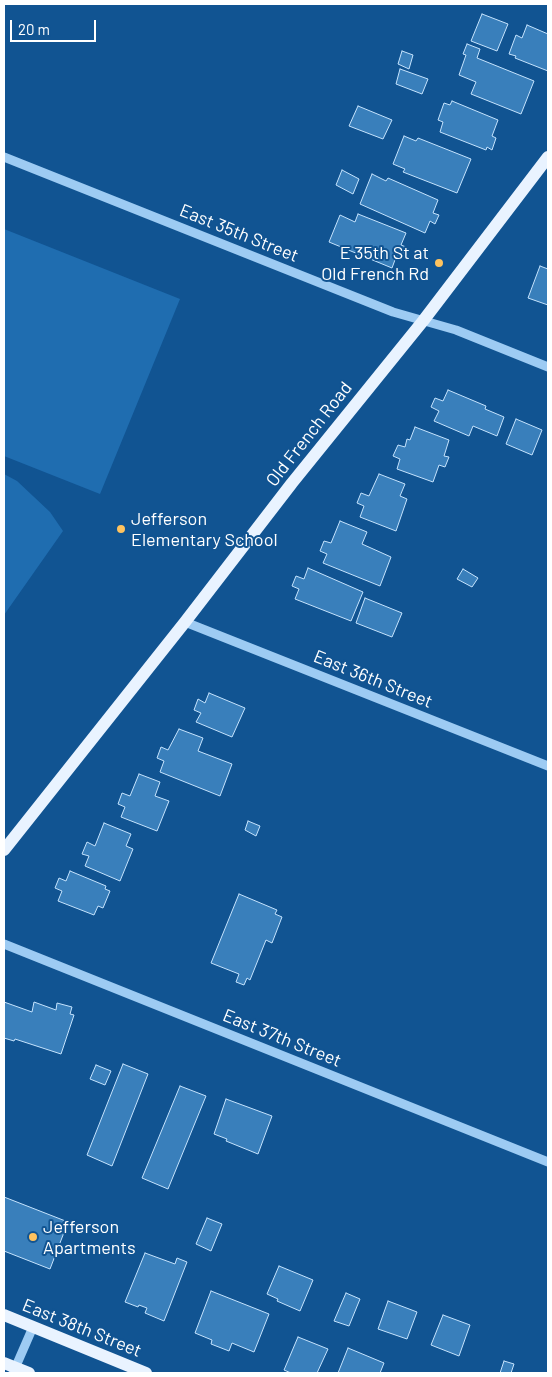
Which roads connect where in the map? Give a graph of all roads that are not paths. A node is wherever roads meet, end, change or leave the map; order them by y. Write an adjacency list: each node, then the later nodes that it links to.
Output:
1 (4, 157): 3 (street, East 35th Street)
2 (548, 157): 3 (main road, Old French Road)
3 (423, 320): 4 (street, East 35th Street); 5 (main road, Old French Road)
4 (548, 367)
5 (185, 622): 6 (street, East 36th Street); 7 (main road, Old French Road)
6 (548, 766)
7 (4, 850)
8 (4, 944): 9 (street, East 37th Street)
9 (548, 1162)
10 (4, 1314): 11 (main road, East 38th Street)
11 (33, 1327): 12 (street); 14 (main road, East 38th Street)
12 (10, 1368): 13 (main road)
13 (29, 1373)
14 (146, 1373)

